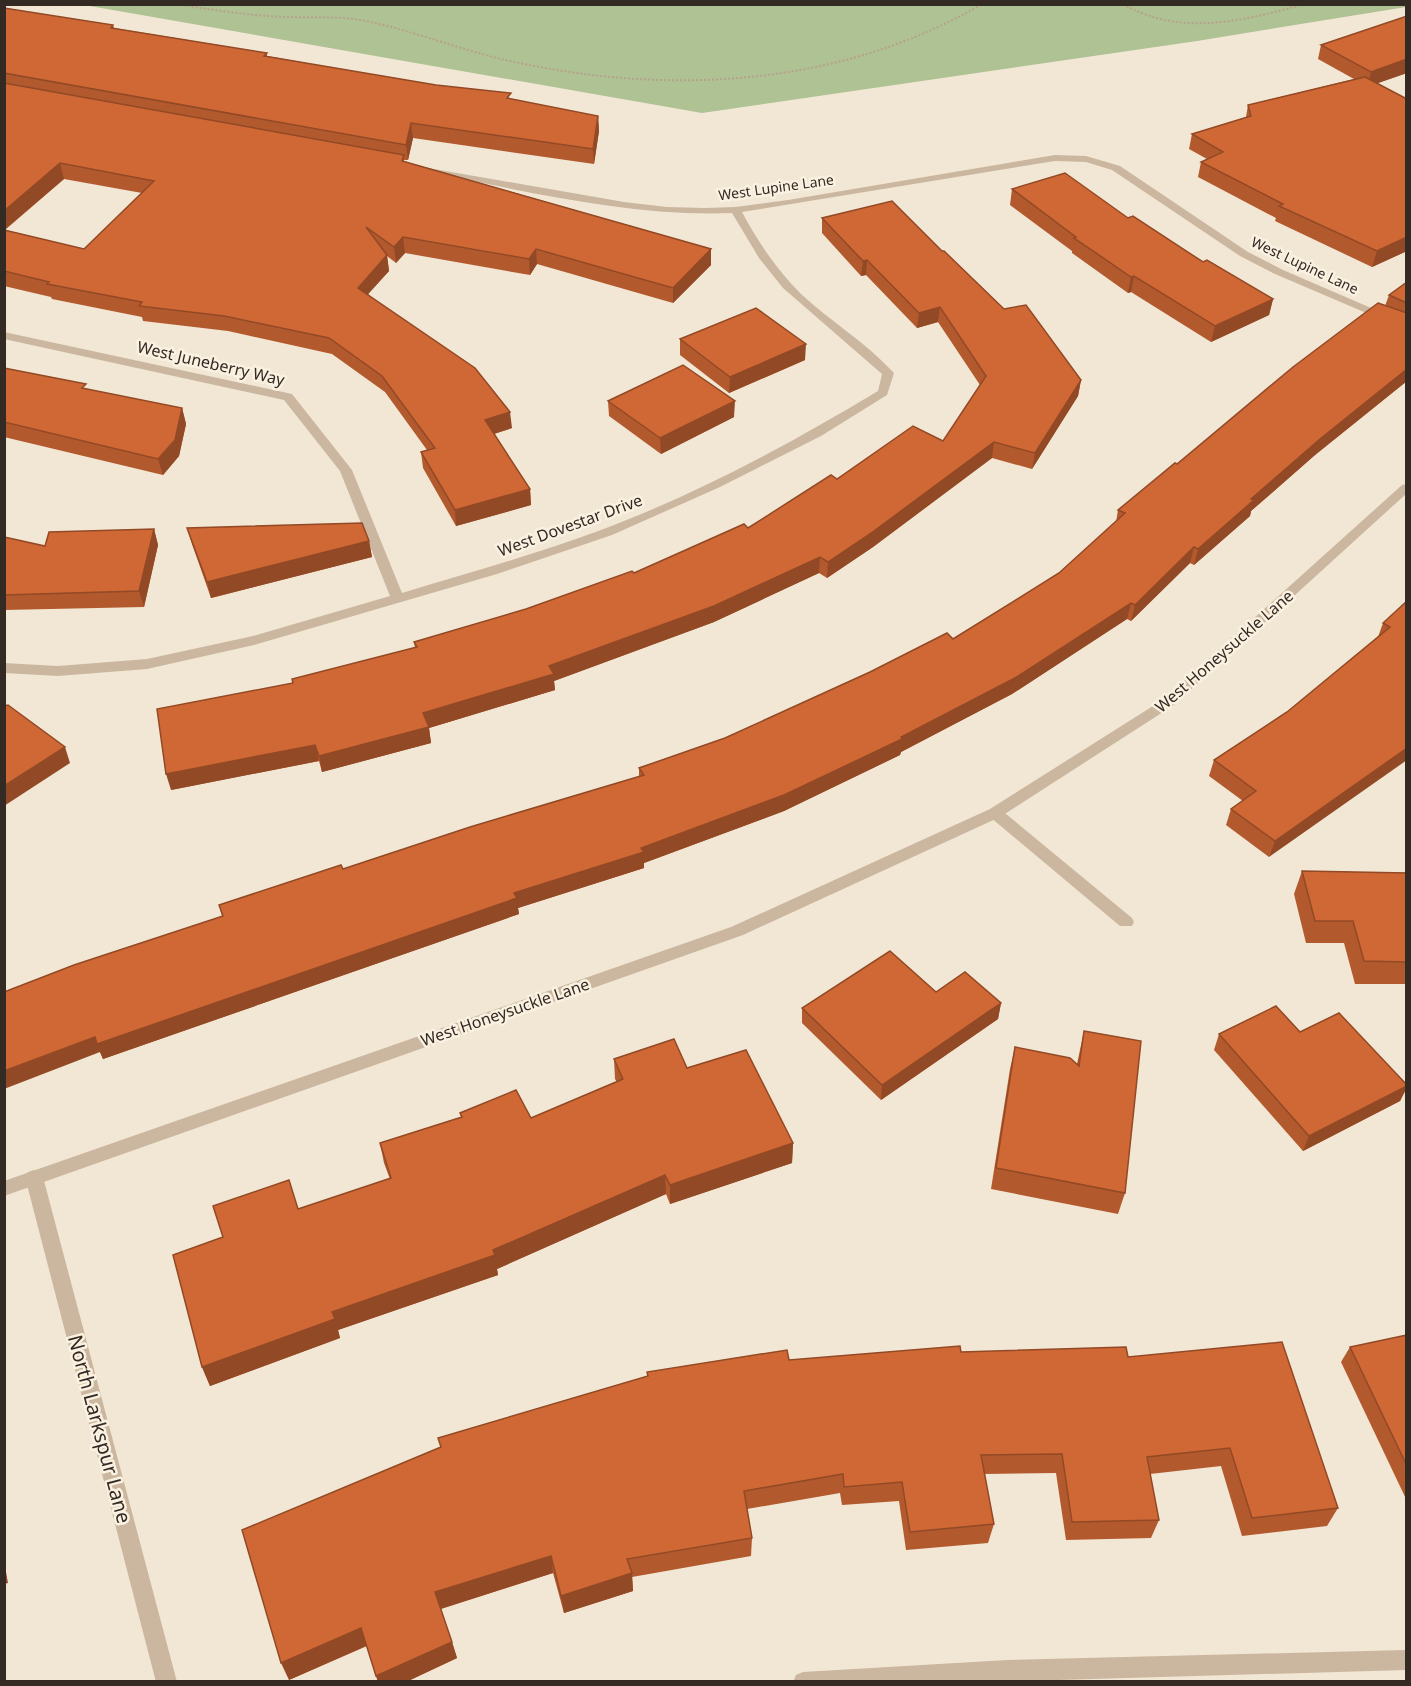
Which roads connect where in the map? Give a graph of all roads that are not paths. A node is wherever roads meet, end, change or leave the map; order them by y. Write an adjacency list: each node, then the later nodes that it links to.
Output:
1 (413, 167): 2 (street, West Lupine Lane)
2 (735, 210): 3 (street, West Lupine Lane); 6 (street, West Dovestar Drive)
3 (1407, 327)
4 (4, 335): 6 (street, West Juneberry Way)
5 (1407, 488): 8 (street, West Honeysuckle Lane)
6 (398, 600): 7 (street, West Dovestar Drive)
7 (4, 668)
8 (995, 813): 9 (street); 10 (street, West Honeysuckle Lane)
9 (1126, 922)
10 (34, 1178): 11 (street, West Honeysuckle Lane); 14 (street, North Larkspur Lane)
11 (4, 1189)
12 (1407, 1660): 13 (street)
13 (1007, 1676): 15 (street)
14 (166, 1682)
15 (803, 1682)

